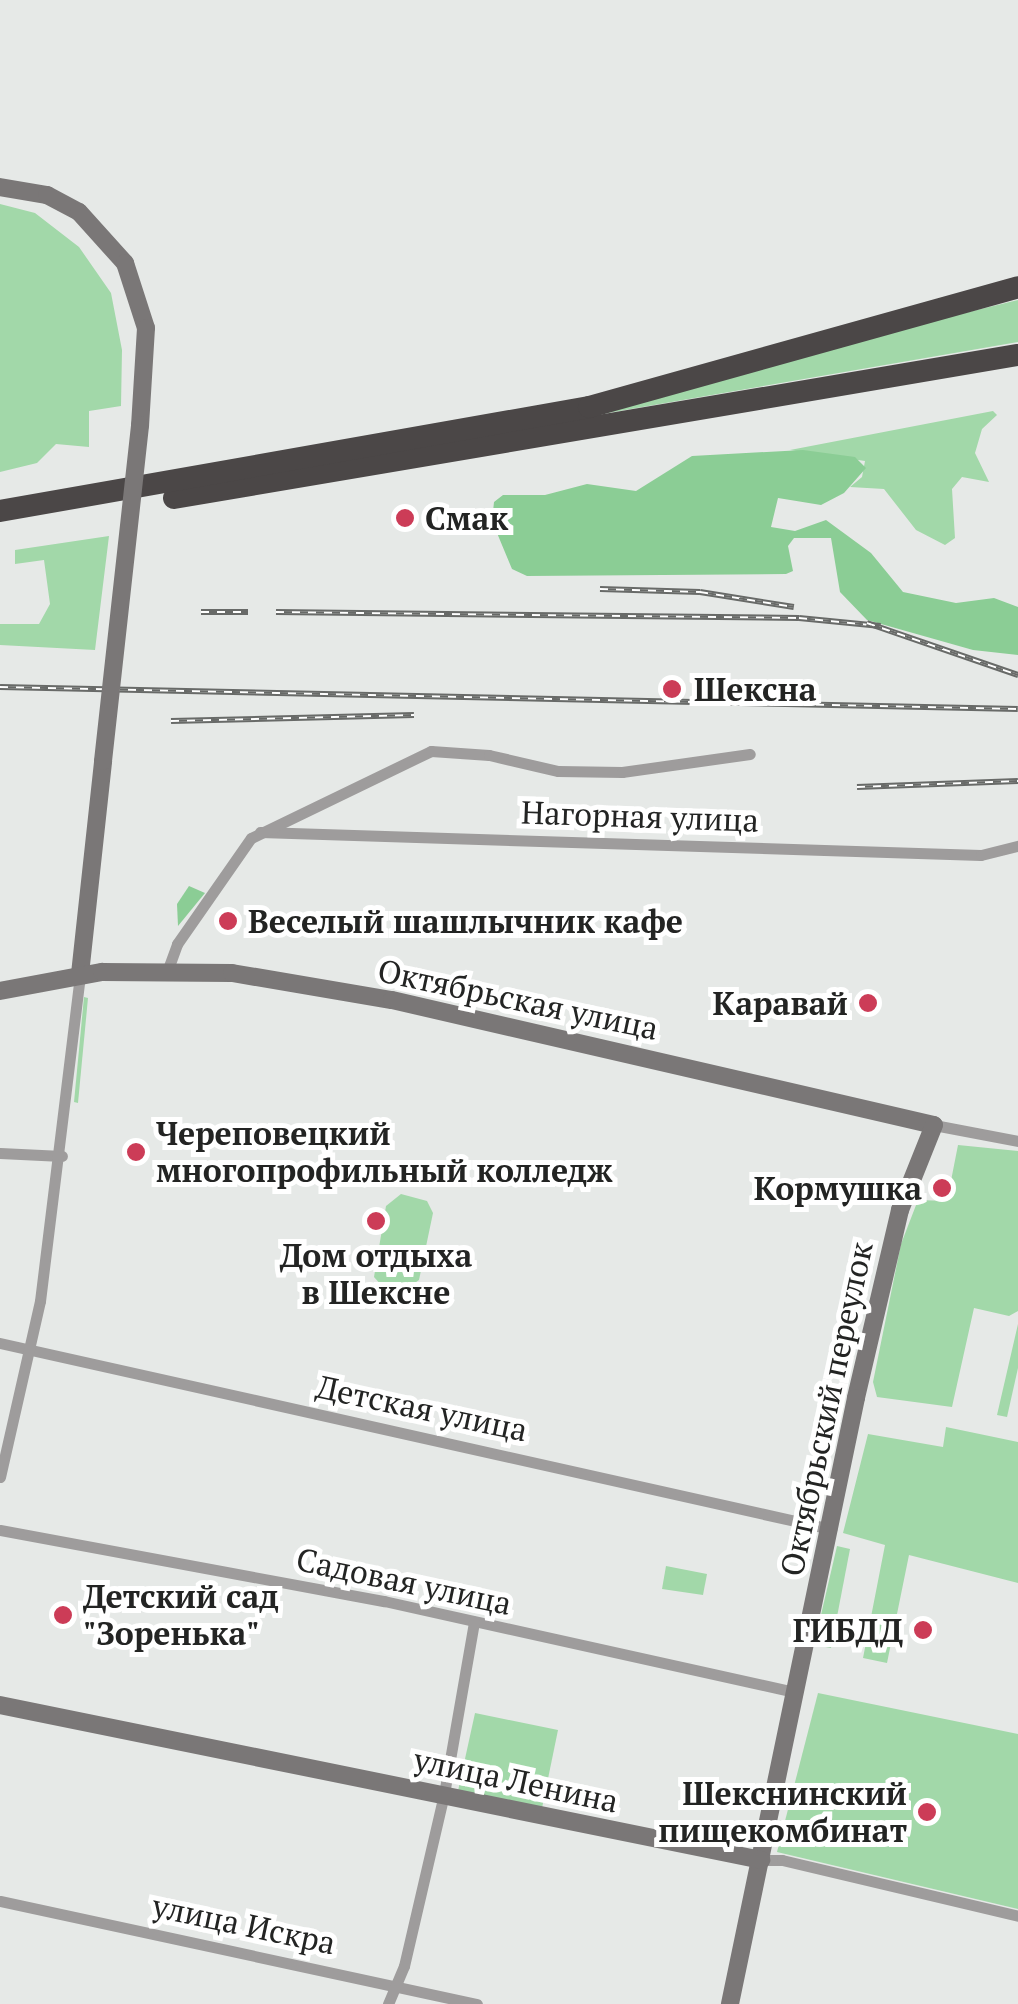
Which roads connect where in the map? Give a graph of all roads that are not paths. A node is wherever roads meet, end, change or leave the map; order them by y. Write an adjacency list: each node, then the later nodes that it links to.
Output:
1 (0, 187): 16 (street, bridge)
2 (1018, 287): 4 (highway)
3 (1018, 296): 4 (highway)
4 (800, 346): 8 (highway)
5 (1018, 347): 7 (highway)
6 (1018, 355): 7 (highway)
7 (901, 374): 11 (highway)
8 (94, 495): 9 (street); 10 (highway)
9 (0, 502)
10 (0, 511)
11 (0, 526)
12 (750, 754): 13 (street)
13 (260, 832): 14 (street, Нагорная улица); 15 (street)
14 (1018, 846)
15 (168, 969): 16 (street, Октябрьская улица); 18 (street, Октябрьская улица)
16 (80, 974): 17 (street, Октябрьская улица); 21 (street)
17 (0, 991)
18 (934, 1125): 19 (street, Октябрьская улица); 25 (street, Октябрьский переулок)
19 (1018, 1141)
20 (0, 1154): 21 (street)
21 (62, 1156): 23 (street)
22 (0, 1343): 23 (street, Детская улица)
23 (30, 1351): 24 (street); 25 (street, Детская улица)
24 (0, 1477)
25 (831, 1529): 28 (street, Октябрьский переулок)
26 (0, 1530): 27 (street, Садовая улица)
27 (474, 1622): 28 (street, Садовая улица); 30 (street)
28 (795, 1692): 31 (street, Октябрьский переулок)
29 (0, 1705): 30 (street, улица Ленина)
30 (444, 1794): 31 (street, улица Ленина); 34 (street)
31 (760, 1860): 33 (street, улица Ленина); 37 (street, Октябрьский переулок)
32 (0, 1901): 34 (street, улица Искра)
33 (1018, 1916)
34 (397, 1984): 35 (street); 36 (street, улица Искра)
35 (388, 2004)
36 (477, 2004)
37 (730, 2004)

